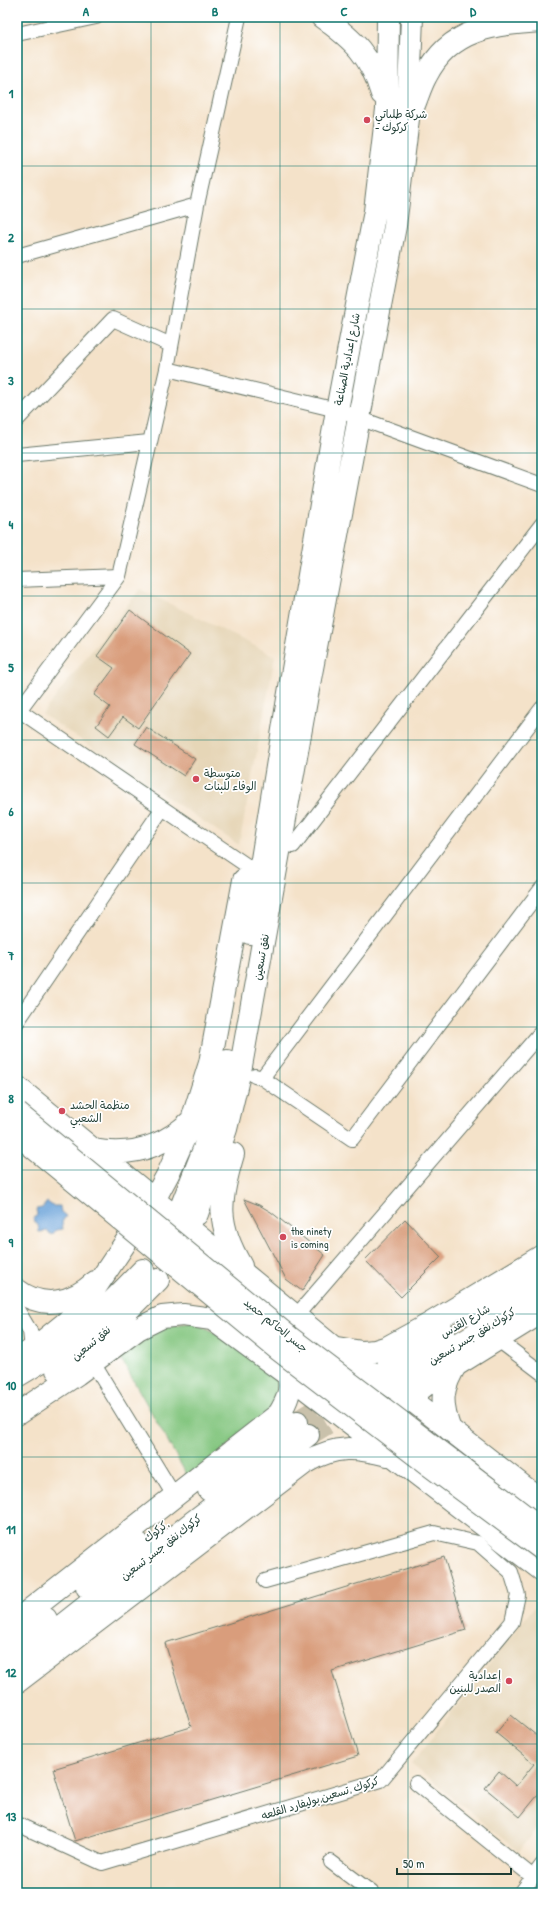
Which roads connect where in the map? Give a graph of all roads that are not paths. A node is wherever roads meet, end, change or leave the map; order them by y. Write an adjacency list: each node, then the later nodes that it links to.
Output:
1 (96, 17): 7 (street)
2 (239, 17): 10 (street)
3 (322, 17): 8 (main road)
4 (388, 17): 8 (main road, شارع إعدادية الصناعة)
5 (412, 17): 9 (main road, شارع إعدادية الصناعة)
6 (542, 21): 9 (main road)
7 (17, 34)
8 (386, 109): 14 (main road, شارع إعدادية الصناعة)
9 (408, 119): 15 (main road, شارع إعدادية الصناعة)
10 (197, 205): 11 (street); 12 (street)
11 (17, 256)
12 (171, 345): 13 (street); 16 (street)
13 (167, 369): 14 (street); 17 (street)
14 (337, 410): 15 (street); 23 (main road, شارع إعدادية الصناعة)
15 (360, 417): 19 (street); 23 (main road, شارع إعدادية الصناعة)
16 (17, 420)
17 (149, 442): 18 (street); 21 (street)
18 (17, 455)
19 (542, 484)
20 (542, 524): 27 (street)
21 (119, 576): 22 (street); 25 (street)
22 (17, 580)
23 (297, 697): 27 (main road); 28 (main road); 39 (main road, نفق تسعين)
24 (542, 708): 32 (street)
25 (18, 710): 26 (street)
26 (162, 809): 28 (street); 30 (street)
27 (293, 846): 32 (main road)
28 (246, 865): 35 (main road)
29 (542, 888): 32 (street)
30 (17, 1022)
31 (542, 1031): 48 (street)
32 (258, 1077): 43 (main road)
33 (17, 1087): 37 (main road)
34 (17, 1113): 67 (main road, جسر الحاكم حميد, bridge)
35 (192, 1120): 37 (main road); 38 (main road)
36 (17, 1134): 68 (main road, جسر الحاكم حميد, bridge)
37 (93, 1150): 38 (main road)
38 (154, 1200): 41 (main road); 43 (main road)
39 (190, 1210)
40 (542, 1256): 50 (main road)
41 (108, 1270): 44 (main road); 51 (main road)
42 (542, 1275): 57 (main road, شارع القدس)
43 (248, 1278): 48 (main road)
44 (17, 1290)
45 (542, 1294): 57 (main road, كركوك,نفق جسر تسعين)
46 (17, 1309): 51 (street)
47 (542, 1312): 49 (main road)
48 (296, 1316): 50 (main road)
49 (497, 1340): 53 (main road); 54 (street)
50 (333, 1347): 57 (main road)
51 (25, 1355)
52 (93, 1363): 55 (main road); 59 (main road); 65 (street)
53 (457, 1363): 57 (main road); 61 (main road)
54 (542, 1373)
55 (288, 1375): 62 (main road); 65 (main road)
56 (17, 1376): 58 (main road, نفق تسعين)
57 (399, 1381): 61 (main road); 62 (main road)
58 (17, 1398)
59 (17, 1414)
60 (302, 1429): 72 (main road, كركوك,); 73 (main road, كركوك,نفق جسر تسعين)
61 (450, 1430): 66 (main road)
62 (368, 1436): 63 (main road); 64 (main road)
63 (349, 1448): 64 (main road); 74 (main road)
64 (395, 1457): 69 (main road)
65 (175, 1497): 71 (main road)
66 (542, 1500)
67 (542, 1529)
68 (542, 1549)
69 (542, 1570)
70 (265, 1581): 76 (street, كركوك ,تسعين,بوليفارد القلعه)
71 (17, 1620)
72 (17, 1641)
73 (17, 1661)
74 (17, 1682)
75 (416, 1783): 79 (street)
76 (17, 1824)
77 (331, 1862): 80 (street)
78 (542, 1866): 79 (street)
79 (533, 1877): 81 (street)
80 (372, 1893)
81 (521, 1893)

